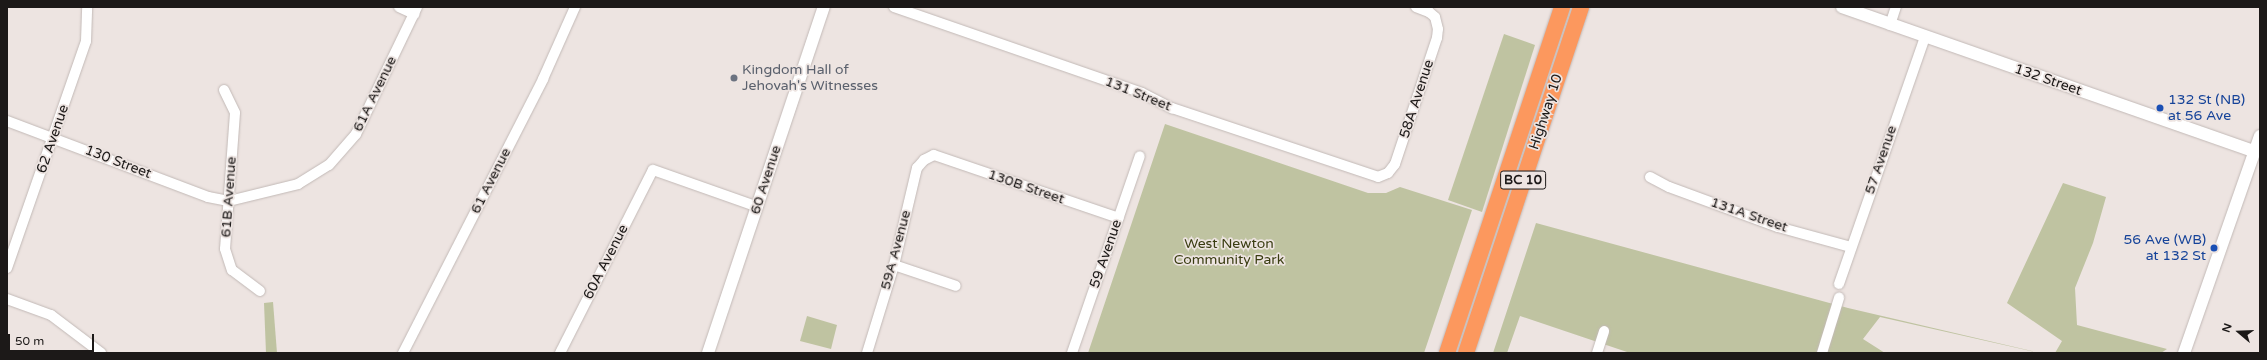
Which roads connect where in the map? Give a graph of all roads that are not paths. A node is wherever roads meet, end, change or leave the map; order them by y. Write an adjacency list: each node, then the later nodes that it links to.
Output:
1 (87, 7): 17 (street, 62 Avenue)
2 (399, 7): 11 (street)
3 (575, 7): 36 (street, 61 Avenue)
4 (824, 7): 24 (street, 60 Avenue)
5 (894, 7): 21 (street, 131 Street)
6 (1416, 7): 21 (street, 58A Avenue)
7 (1562, 7): 41 (highway, Highway 10 / BC 10)
8 (1580, 7): 42 (highway, Highway 10 / BC 10)
9 (1842, 7): 12 (street, 132 Street)
10 (1896, 7): 12 (street)
11 (416, 11): 23 (street, 61A Avenue)
12 (1890, 25): 13 (street, 132 Street)
13 (1925, 37): 18 (street, 132 Street); 26 (street, 57 Avenue)
14 (224, 90): 23 (street, 61B Avenue)
15 (7, 120): 17 (street, 130 Street)
16 (2260, 136): 18 (street)
17 (54, 137): 23 (street, 130 Street); 28 (street, 62 Avenue)
18 (2255, 152): 45 (street)
19 (934, 155): 25 (street, 130B Street); 27 (street, 59A Avenue)
20 (1140, 156): 25 (street, 59 Avenue)
21 (1383, 176)
22 (1650, 177): 26 (street, 131A Street)
23 (229, 201): 31 (street, 61B Avenue)
24 (758, 207): 37 (street, 60A Avenue); 38 (street, 60 Avenue)
25 (1119, 218): 40 (street, 59 Avenue)
26 (1851, 247): 29 (street, 57 Avenue)
27 (894, 265): 30 (street); 39 (street, 59A Avenue)
28 (7, 268)
29 (1839, 284)
30 (956, 286)
31 (260, 291)
32 (1839, 298): 44 (street)
33 (7, 299): 35 (street)
34 (1604, 331): 43 (street)
35 (101, 353)
36 (403, 353)
37 (560, 353)
38 (708, 353)
39 (866, 353)
40 (1072, 353)
41 (1448, 353)
42 (1466, 353)
43 (1597, 353)
44 (1822, 353)
45 (2184, 353)

